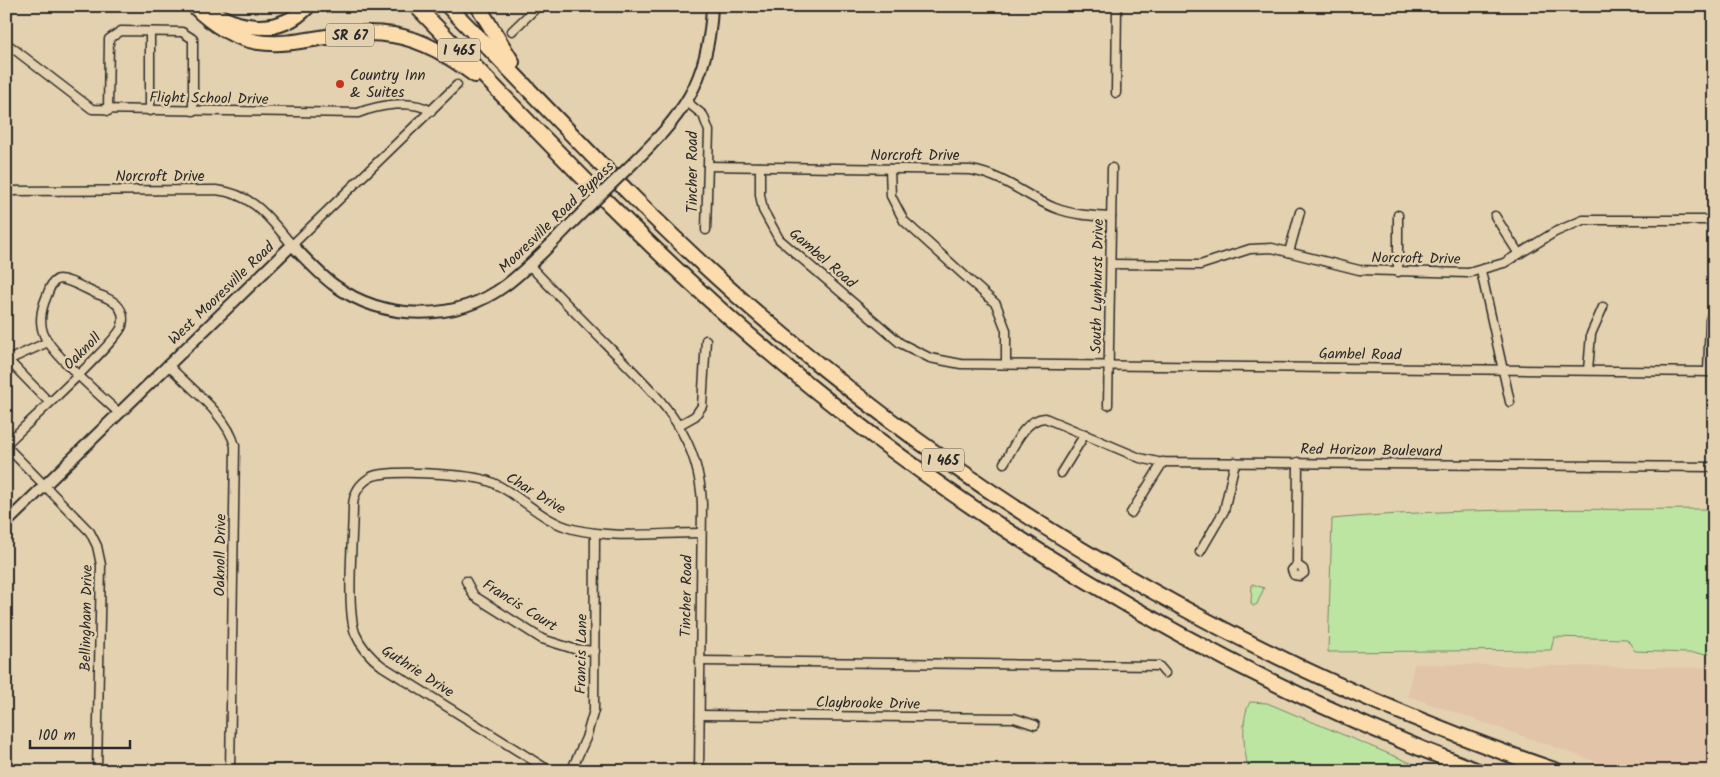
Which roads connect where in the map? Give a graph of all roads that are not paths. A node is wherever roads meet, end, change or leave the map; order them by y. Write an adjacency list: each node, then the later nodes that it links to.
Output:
1 (194, 6): 16 (highway, SR 67)
2 (205, 6): 3 (highway)
3 (308, 6)
4 (416, 6): 16 (highway, I 465)
5 (448, 6): 14 (highway, I 465)
6 (478, 6): 14 (highway)
7 (538, 6): 10 (street)
8 (712, 6): 17 (street)
9 (1117, 6): 15 (street)
10 (512, 31)
11 (150, 32): 18 (street); 19 (street); 20 (street)
12 (6, 43): 18 (street, Flight School Drive)
13 (457, 85): 21 (street, West Mooresville Road)
14 (530, 90): 85 (highway, I 465)
15 (1116, 93)
16 (502, 94): 84 (highway, I 465)
17 (687, 102): 22 (street, Tincher Road); 37 (street, Mooresville Road Bypass, bridge)
18 (108, 111): 19 (street, Flight School Drive)
19 (150, 111): 20 (street, Flight School Drive)
20 (193, 111): 21 (street, Flight School Drive)
21 (431, 111): 33 (street, West Mooresville Road)
22 (708, 166): 23 (street, Norcroft Drive); 32 (street, Tincher Road)
23 (760, 167): 25 (street, Norcroft Drive); 45 (street, Gambel Road)
24 (1112, 168): 30 (street, South Lynhurst Drive)
25 (890, 169): 30 (street, Norcroft Drive); 45 (street)
26 (6, 192): 33 (street, Norcroft Drive)
27 (1300, 212): 34 (street)
28 (1398, 214): 39 (street)
29 (1496, 216): 35 (street)
30 (1111, 217): 36 (street, South Lynhurst Drive)
31 (1714, 220): 35 (street, Norcroft Drive)
32 (706, 230)
33 (292, 245): 37 (street, Mooresville Road Bypass); 46 (street, West Mooresville Road)
34 (1289, 252): 36 (street, Norcroft Drive); 39 (street, Norcroft Drive)
35 (1519, 254): 38 (street, Norcroft Drive)
36 (1111, 264): 47 (street, South Lynhurst Drive)
37 (529, 265): 56 (street, Tincher Road)
38 (1481, 271): 39 (street, Norcroft Drive); 48 (street)
39 (1398, 272)
40 (1714, 306): 50 (street)
41 (1603, 307): 49 (street)
42 (706, 340): 56 (street)
43 (48, 342): 44 (street); 51 (street); 51 (street, Oaknoll)
44 (7, 359): 52 (street)
45 (1006, 364): 47 (street, Gambel Road)
46 (168, 365): 55 (street, West Mooresville Road); 80 (street, Oaknoll Drive)
47 (1109, 365): 48 (street, Gambel Road); 54 (street, South Lynhurst Drive)
48 (1503, 369): 49 (street, Gambel Road); 53 (street)
49 (1588, 370): 50 (street, Gambel Road)
50 (1711, 372)
51 (79, 374): 52 (street, Oaknoll); 55 (street)
52 (49, 402): 58 (street, Oaknoll)
53 (1510, 402)
54 (1108, 405)
55 (119, 413): 66 (street, West Mooresville Road)
56 (679, 425): 70 (street, Tincher Road)
57 (1084, 434): 59 (street, Red Horizon Boulevard); 62 (street, Red Horizon Boulevard); 64 (street)
58 (6, 445): 66 (street, Bellingham Drive)
59 (1163, 462): 60 (street, Red Horizon Boulevard); 67 (street)
60 (1235, 462): 61 (street, Red Horizon Boulevard); 71 (street)
61 (1298, 462): 63 (street, Red Horizon Boulevard); 72 (street)
62 (1004, 463)
63 (1714, 467)
64 (1061, 473)
65 (360, 485): 69 (street, Char Drive); 81 (street, Guthrie Drive)
66 (44, 486): 68 (street, West Mooresville Road); 79 (street, Bellingham Drive)
67 (1131, 513)
68 (6, 523)
69 (595, 533): 70 (street, Char Drive); 74 (street, Francis Lane)
70 (701, 533): 75 (street, Tincher Road)
71 (1200, 552)
72 (1297, 565)
73 (466, 581): 74 (street, Francis Court)
74 (595, 651): 82 (street, Francis Lane)
75 (700, 661): 76 (street); 77 (street, Tincher Road)
76 (1165, 673)
77 (700, 715): 78 (street, Claybrooke Drive); 83 (street, Tincher Road)
78 (1035, 726)
79 (97, 771)
80 (230, 771)
81 (550, 771)
82 (571, 771)
83 (699, 771)
84 (1478, 771)
85 (1557, 771)

